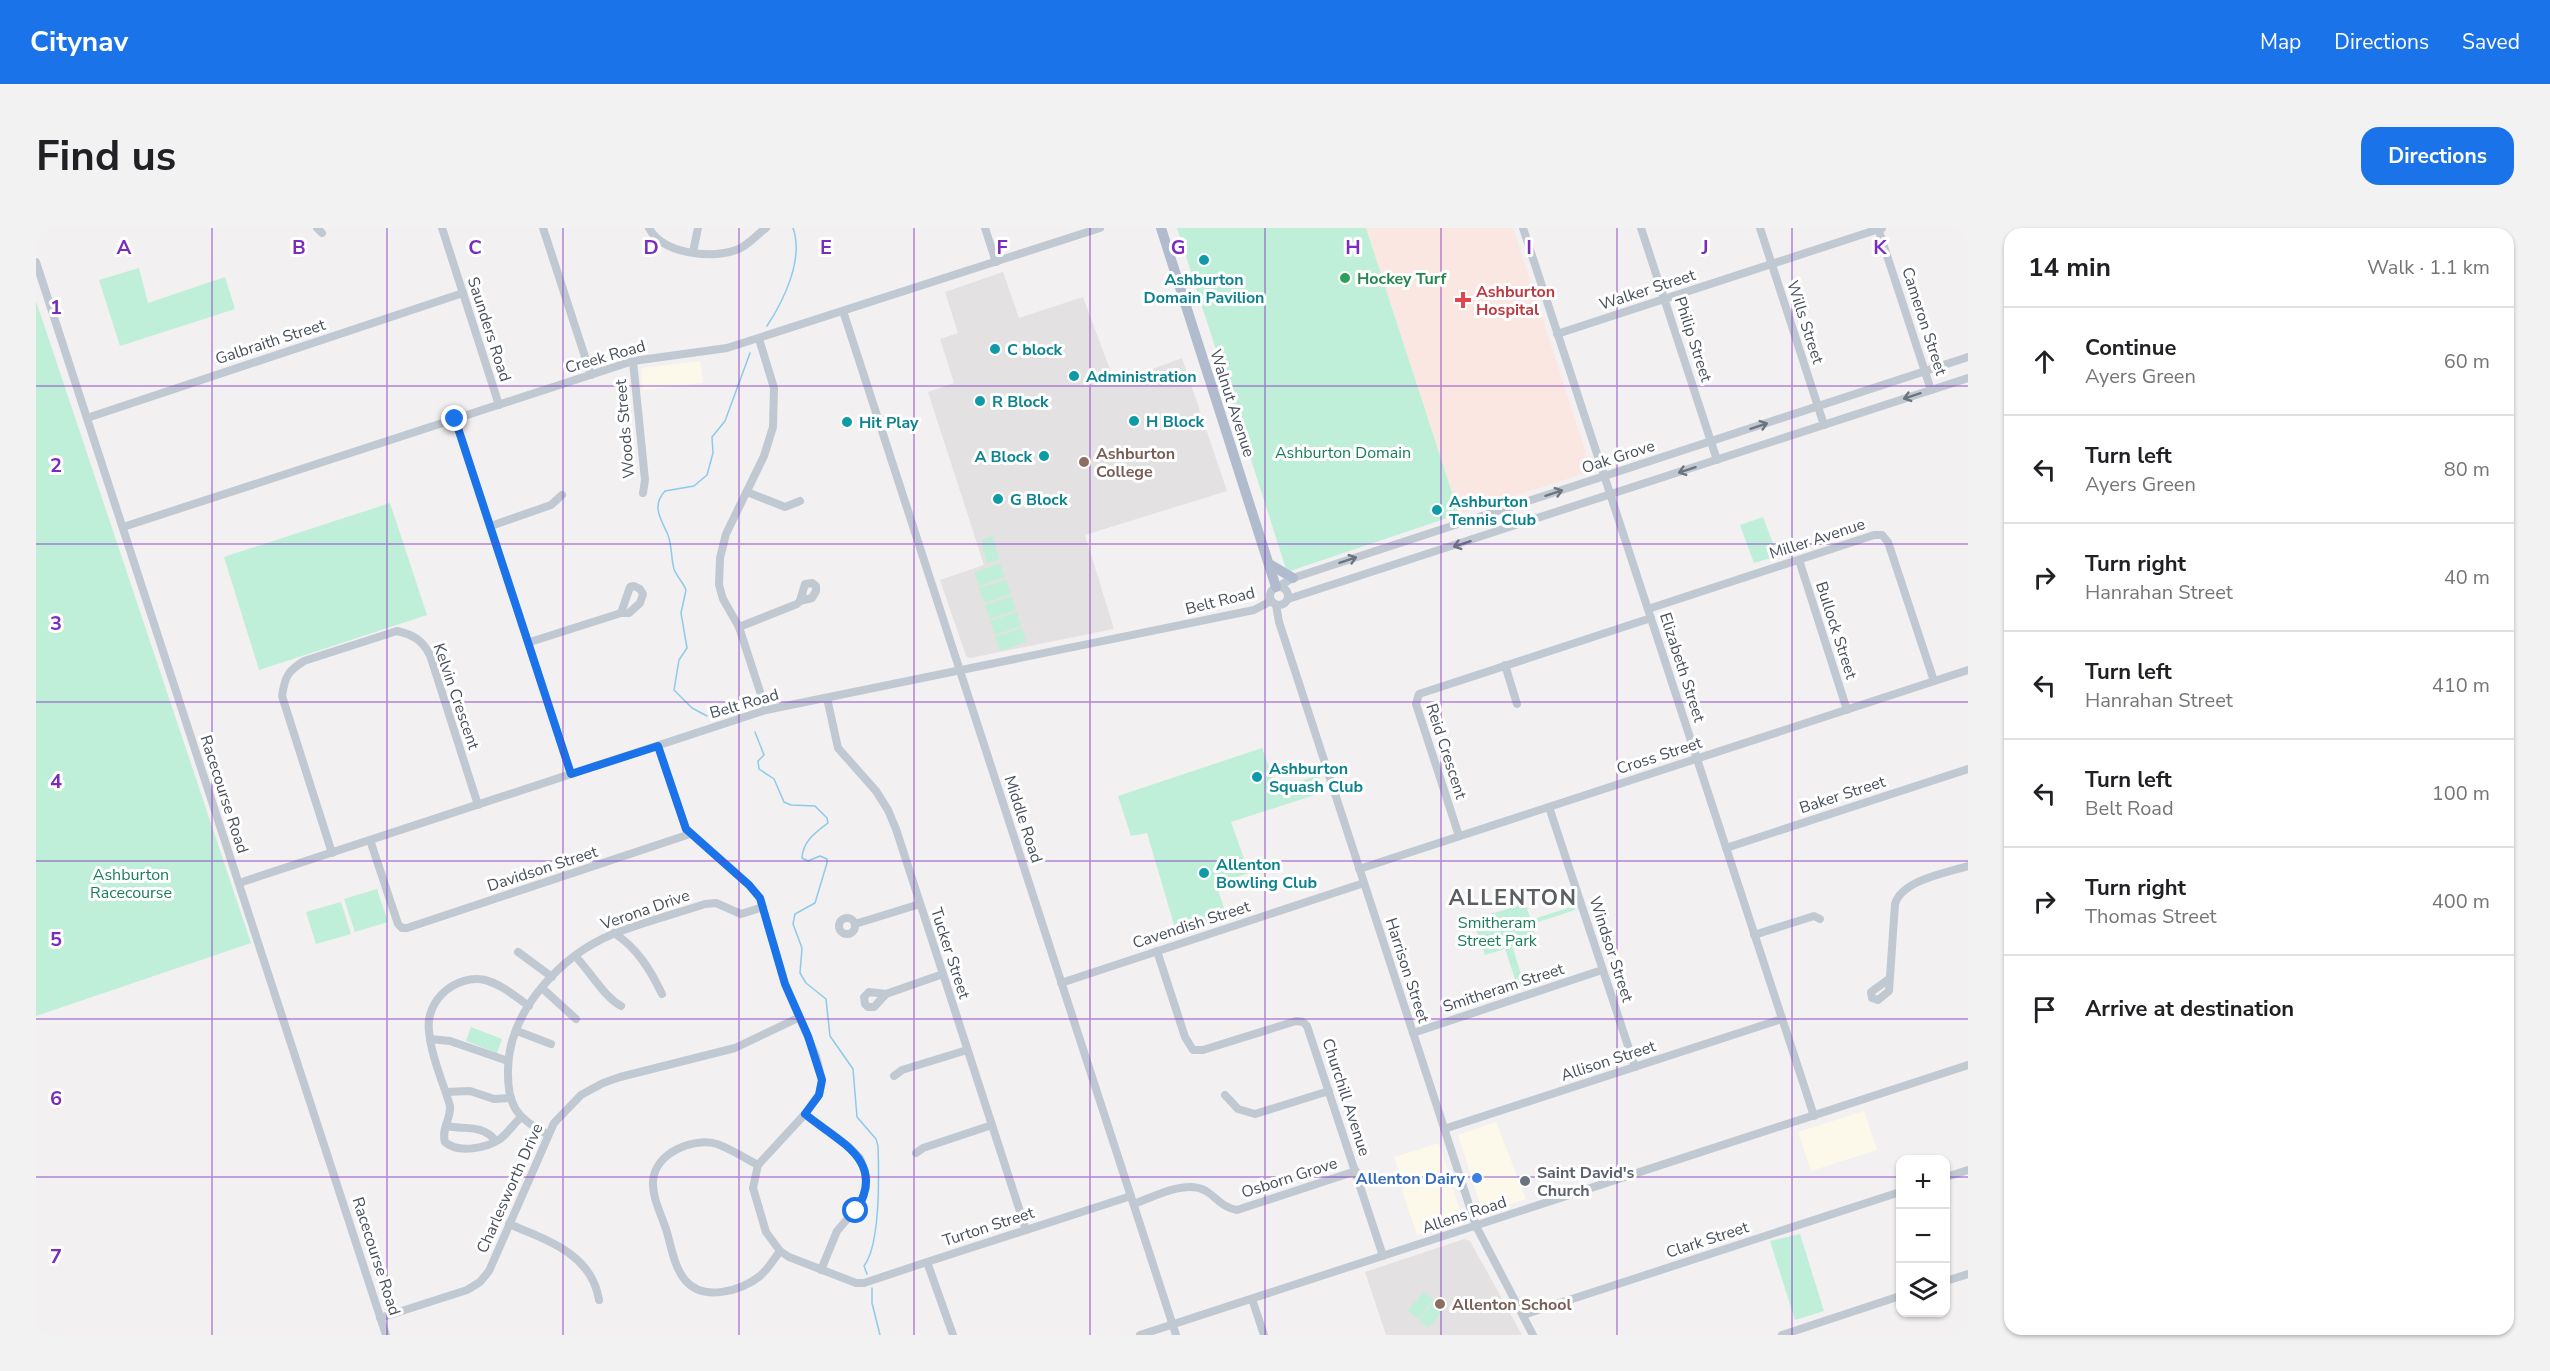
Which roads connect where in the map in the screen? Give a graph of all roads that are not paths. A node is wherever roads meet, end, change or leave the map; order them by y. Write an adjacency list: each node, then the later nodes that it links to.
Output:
1 (442, 228): 17 (street, Saunders Road)
2 (543, 228): 25 (street)
3 (649, 228): 13 (street)
4 (698, 228): 13 (street)
5 (766, 228): 13 (street)
6 (986, 228): 15 (street)
7 (1100, 228): 15 (street, Creek Road)
8 (1161, 228): 44 (main road, Walnut Avenue)
9 (1523, 228): 20 (street, Elizabeth Street)
10 (1641, 228): 18 (street, Philip Street)
11 (1760, 228): 16 (street, Wills Street)
12 (1880, 228): 16 (street, Walker Street); 24 (street, Cameron Street)
13 (693, 252)
14 (36, 262): 30 (street, Racecourse Road)
15 (996, 262): 19 (street, Creek Road)
16 (1772, 264): 18 (street, Walker Street); 29 (street, Wills Street)
17 (463, 293): 28 (street, Saunders Road); 30 (street, Galbraith Street)
18 (1665, 299): 20 (street, Walker Street); 33 (street, Philip Street)
19 (843, 311): 21 (street, Creek Road); 55 (street, Middle Road)
20 (1557, 334): 35 (street, Elizabeth Street)
21 (759, 339): 23 (street, Creek Road); 36 (street)
22 (1968, 357): 24 (street, Oak Grove)
23 (633, 362): 25 (street, Creek Road); 37 (street, Woods Street)
24 (1925, 371): 27 (street, Cameron Street); 29 (street, Oak Grove)
25 (591, 375): 28 (street, Creek Road)
26 (1968, 378): 27 (street)
27 (1931, 390): 32 (street, one-way to 32)
28 (499, 405): 31 (street, Creek Road)
29 (1818, 407): 32 (street, Wills Street); 33 (street, Oak Grove, one-way to 29)
30 (87, 418): 42 (street, Racecourse Road)
31 (455, 419): 41 (street); 42 (street, Creek Road)
32 (1824, 425): 34 (street)
33 (1711, 441): 34 (street, Philip Street); 35 (street, Oak Grove)
34 (1717, 460): 39 (street, one-way to 39)
35 (1604, 476): 39 (street, Elizabeth Street); 45 (street, Oak Grove, one-way to 35)
36 (747, 492): 40 (street); 52 (street)
37 (644, 493)
38 (562, 495): 41 (street)
39 (1610, 495): 47 (street, one-way to 47); 51 (street, Elizabeth Street)
40 (800, 501)
41 (491, 526): 53 (street)
42 (123, 527): 75 (street, Racecourse Road)
43 (1799, 560): 51 (street, Miller Avenue); 57 (street, Miller Avenue); 60 (street, Bullock Street)
44 (1271, 565): 45 (main road); 46 (main road, Walnut Avenue)
45 (1293, 578): 46 (street, Oak Grove)
46 (1278, 586): 47 (street); 49 (street)
47 (1288, 599): 49 (street)
48 (800, 601): 52 (street)
49 (1273, 603): 55 (street, Belt Road); 74 (street, Harrison Street)
50 (621, 613): 53 (street)
51 (1649, 613): 54 (street, Reid Crescent); 63 (street, Elizabeth Street)
52 (739, 627): 61 (street)
53 (530, 642): 65 (street)
54 (1505, 665): 59 (street); 69 (street, Reid Crescent)
55 (960, 670): 58 (street, Belt Road); 90 (street, Middle Road)
56 (1968, 670): 57 (street, Cross Street)
57 (1934, 681): 60 (street, Cross Street)
58 (827, 698): 61 (street, Belt Road); 77 (street, Tucker Street)
59 (1517, 704)
60 (1847, 710): 63 (street, Cross Street)
61 (766, 711): 62 (street, Belt Road)
62 (658, 746): 65 (street, Belt Road); 68 (street)
63 (1697, 758): 67 (street, Cross Street); 71 (street, Elizabeth Street)
64 (1968, 769): 71 (street, Baker Street)
65 (571, 774): 66 (street, Belt Road)
66 (478, 805): 70 (street, Belt Road); 72 (street, Kelvin Crescent)
67 (1549, 807): 69 (street, Cross Street); 86 (street, Windsor Street)
68 (690, 834): 70 (street, Davidson Street); 78 (street)
69 (1459, 836): 74 (street, Cross Street)
70 (370, 840): 72 (street, Belt Road)
71 (1726, 848): 82 (street, Elizabeth Street)
72 (332, 852): 75 (street, Belt Road)
73 (1968, 866): 89 (street)
74 (1359, 869): 76 (street, Harrison Street)
75 (239, 883): 140 (street, Racecourse Road)
76 (1364, 883): 83 (street, Cavendish Street); 100 (street, Harrison Street)
77 (920, 904): 80 (street); 87 (street, Tucker Street)
78 (763, 908): 81 (street, Verona Drive); 96 (street)
79 (1820, 920): 82 (street)
80 (855, 924)
81 (614, 933): 85 (street, Verona Drive); 92 (street)
82 (1754, 935): 98 (street, Elizabeth Street)
83 (1157, 951): 90 (street, Cavendish Street); 108 (street, Churchill Avenue)
84 (518, 952): 88 (street)
85 (575, 956): 88 (street, Verona Drive); 94 (street)
86 (1602, 970): 100 (street, Smitheram Street); 106 (street, Windsor Street)
87 (943, 974): 93 (street); 103 (street, Tucker Street)
88 (552, 977): 91 (street, Verona Drive)
89 (1889, 979)
90 (1061, 983): 126 (street, Middle Road)
91 (542, 988): 95 (street, Verona Drive); 97 (street)
92 (662, 994)
93 (886, 994)
94 (621, 1005)
95 (529, 1006): 99 (street, Verona Drive); 101 (street)
96 (798, 1018): 112 (street); 118 (street, Charlesworth Drive)
97 (576, 1019)
98 (1782, 1019): 106 (street, Allison Street); 113 (street, Elizabeth Street)
99 (517, 1031): 102 (street); 104 (street, Verona Drive)
100 (1413, 1033): 117 (street, Harrison Street)
101 (430, 1039): 104 (street); 109 (street)
102 (551, 1044)
103 (967, 1050): 107 (street); 115 (street, Tucker Street)
104 (508, 1061): 111 (street, Verona Drive)
105 (1968, 1065): 113 (street, Allens Road)
106 (1635, 1067): 117 (street, Allison Street)
107 (894, 1076)
108 (1329, 1090): 110 (street); 123 (street, Churchill Avenue)
109 (446, 1092): 111 (street); 116 (street)
110 (1224, 1095)
111 (511, 1098): 114 (street, Verona Drive)
112 (805, 1114): 121 (street); 133 (street)
113 (1814, 1116): 128 (street, Allens Road)
114 (520, 1118): 118 (street); 119 (street)
115 (992, 1125): 120 (street); 129 (street, Tucker Street)
116 (446, 1126): 119 (street); 119 (street)
117 (1444, 1129): 128 (street, Harrison Street)
118 (547, 1134): 127 (street, Charlesworth Drive)
119 (496, 1141)
120 (916, 1153)
121 (758, 1165): 130 (street); 130 (street)
122 (1968, 1170): 124 (street)
123 (1356, 1171): 126 (street, Osborn Grove); 131 (street, Churchill Avenue)
124 (1950, 1177)
125 (1896, 1193): 139 (street, Clark Street)
126 (1132, 1200): 129 (street, Turton Street); 141 (street, Middle Road)
127 (509, 1224): 138 (street); 140 (street, Charlesworth Drive)
128 (1476, 1226): 131 (street, Allens Road); 139 (street, Harrison Street)
129 (1026, 1230): 132 (street, Turton Street)
130 (780, 1251): 133 (street)
131 (1383, 1256): 137 (street, Allens Road)
132 (927, 1262): 133 (street); 143 (street, Turton Street)
133 (821, 1270)
134 (1968, 1275): 135 (street)
135 (1950, 1280)
136 (1896, 1297): 148 (street)
137 (1252, 1299): 141 (street, Allens Road); 146 (street)
138 (599, 1300)
139 (1523, 1315): 147 (street, Harrison Street)
140 (380, 1318): 142 (street, Racecourse Road)
141 (1173, 1324): 144 (street, Allens Road); 145 (street, Middle Road)
142 (386, 1335)
143 (952, 1335)
144 (1140, 1335)
145 (1176, 1335)
146 (1264, 1335)
147 (1533, 1335)
148 (1782, 1335)

